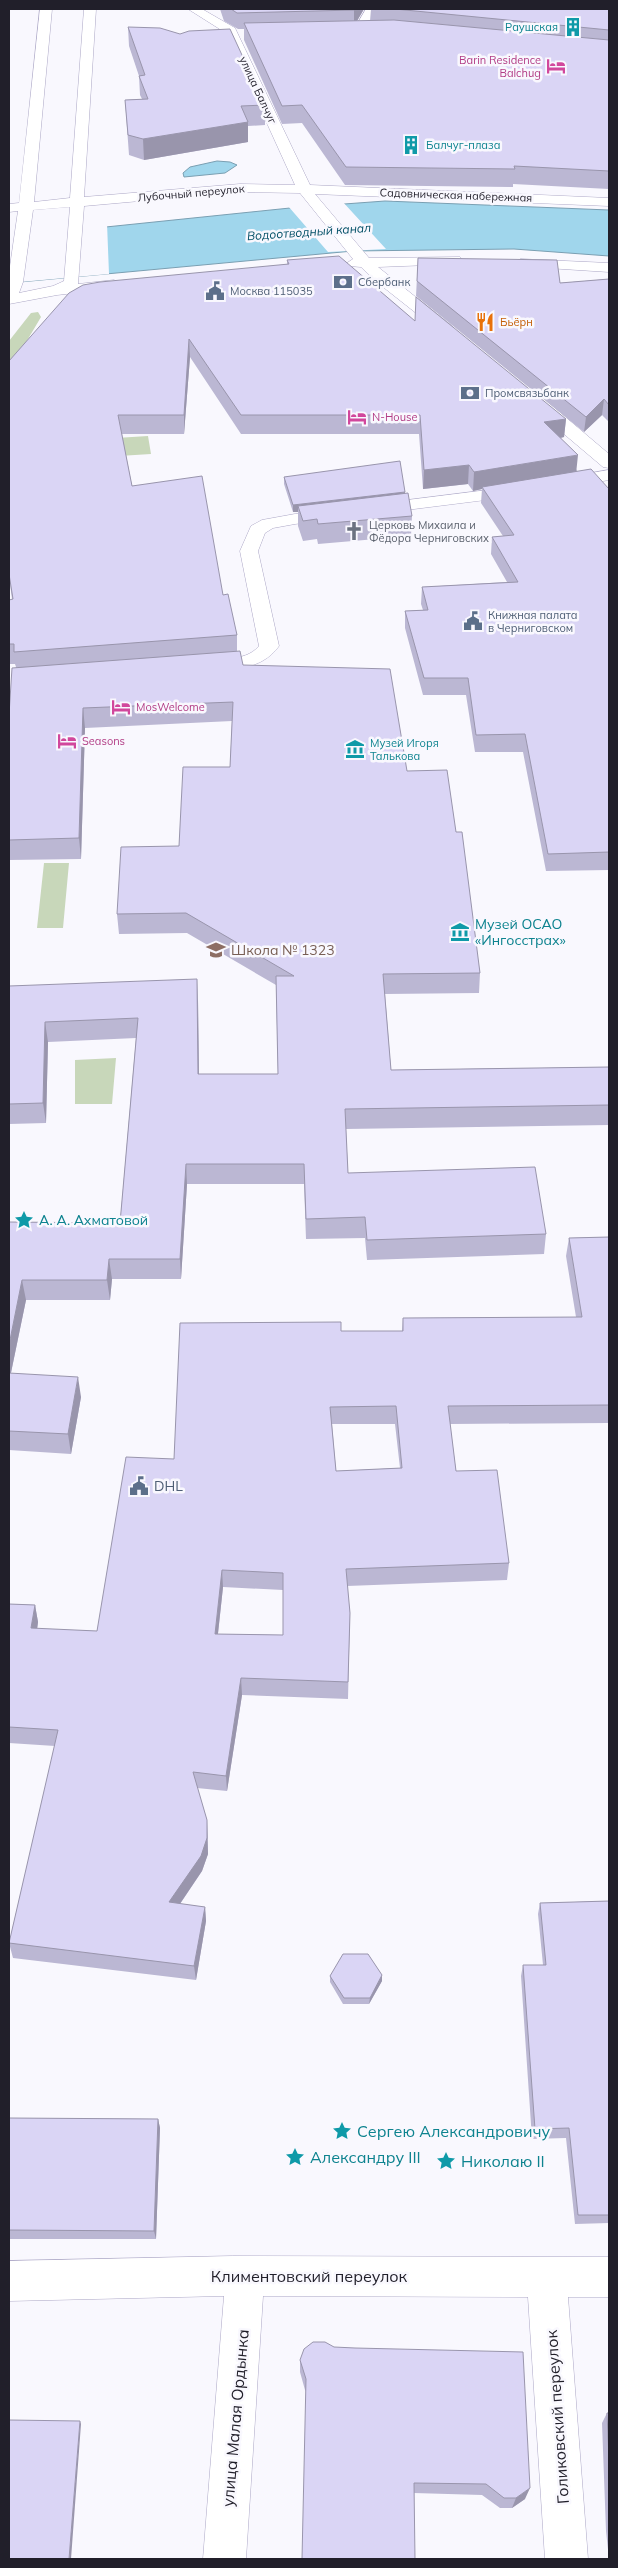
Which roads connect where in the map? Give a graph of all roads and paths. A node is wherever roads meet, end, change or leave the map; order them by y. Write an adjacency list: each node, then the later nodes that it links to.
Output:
1 (46, 9): 13 (street)
2 (90, 9): 12 (street)
3 (194, 9): 6 (street)
4 (372, 9): 5 (street)
5 (378, 31)
6 (233, 34): 7 (street); 8 (street, улица Балчуг)
7 (249, 34)
8 (294, 172): 9 (street); 10 (street, улица Балчуг)
9 (240, 188): 10 (street, Лубочный переулок); 12 (street, Лубочный переулок)
10 (303, 189): 11 (street, Садовническая набережная); 16 (street, улица Балчуг)
11 (609, 202)
12 (78, 204): 13 (street, Лубочный переулок); 21 (street)
13 (26, 207): 14 (street, Лубочный переулок); 22 (street)
14 (9, 208)
15 (470, 261): 16 (street)
16 (367, 262): 18 (street); 23 (street, улица Балчуг)
17 (506, 262): 19 (street)
18 (342, 264)
19 (609, 268)
20 (130, 284): 21 (street)
21 (57, 290): 22 (street)
22 (9, 299)
23 (456, 337)
24 (528, 395): 25 (street)
25 (609, 463)
26 (609, 474): 27 (street)
27 (188, 666)
28 (245, 2276): 29 (street, Климентовский переулок); 31 (street, Климентовский переулок); 32 (street, улица Малая Ордынка)
29 (547, 2276): 30 (street, Климентовский переулок); 33 (street, Голиковский переулок)
30 (609, 2277)
31 (9, 2282)
32 (224, 2559)
33 (567, 2559)

